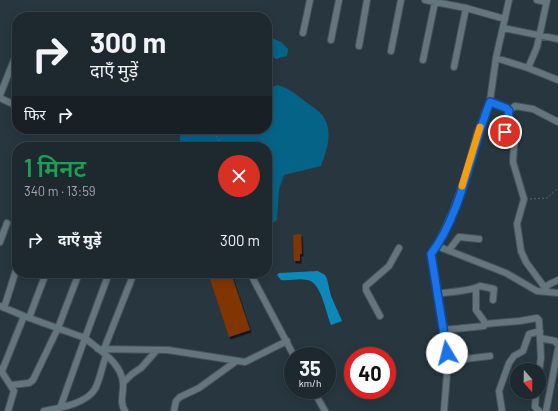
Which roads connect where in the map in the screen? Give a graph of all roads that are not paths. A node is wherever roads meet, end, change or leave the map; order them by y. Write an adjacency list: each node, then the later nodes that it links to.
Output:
1 (310, 0): 13 (street)
2 (339, 0): 16 (street)
3 (367, 0): 17 (street)
4 (401, 0): 18 (street)
5 (425, 0): 9 (street)
6 (509, 0): 11 (street)
7 (537, 0): 8 (street)
8 (546, 1): 14 (street)
9 (435, 2): 10 (street); 20 (street)
10 (466, 8): 11 (street); 22 (street)
11 (505, 19): 12 (street)
12 (503, 28): 14 (street); 19 (street)
13 (304, 33)
14 (539, 36): 15 (street); 23 (street)
15 (558, 37)
16 (331, 40)
17 (359, 46)
18 (391, 51)
19 (496, 58): 23 (street); 26 (street)
20 (423, 60)
21 (12, 65): 25 (street)
22 (454, 67)
23 (528, 68): 24 (street)
24 (558, 80)
25 (0, 97): 27 (street)
26 (490, 102): 28 (street); 33 (street)
27 (12, 103)
28 (509, 111): 29 (street); 44 (street)
29 (558, 122)
30 (7, 223): 32 (street)
31 (479, 239): 35 (street)
32 (0, 242)
33 (436, 246): 35 (street); 46 (street)
34 (399, 248): 49 (street)
35 (449, 250): 44 (street)
36 (13, 278): 48 (street)
37 (44, 278): 50 (street)
38 (77, 278): 52 (street)
39 (107, 278): 55 (street)
40 (132, 278): 61 (street)
41 (253, 278): 56 (street)
42 (558, 280): 44 (street)
43 (476, 289): 46 (street); 47 (street); 51 (street)
44 (546, 290): 45 (street)
45 (558, 293)
46 (437, 294): 53 (street)
47 (493, 300)
48 (2, 307): 50 (street)
49 (380, 316)
50 (27, 317): 52 (street); 66 (street)
51 (485, 324): 53 (street); 54 (street)
52 (58, 328): 55 (street); 68 (street)
53 (444, 330): 63 (street)
54 (540, 334): 57 (street); 65 (street); 78 (street)
55 (85, 338): 61 (street); 71 (street)
56 (286, 341): 58 (street); 64 (street)
57 (558, 345)
58 (289, 347)
59 (558, 349): 80 (street)
60 (157, 350): 61 (street); 64 (street); 67 (street)
61 (103, 351): 67 (street); 71 (street)
62 (490, 356): 63 (street)
63 (448, 361): 77 (street)
64 (235, 362): 75 (street)
65 (539, 363)
66 (1, 370): 68 (street)
67 (123, 383): 74 (street)
68 (12, 385): 72 (street)
69 (318, 399): 76 (street)
70 (536, 399): 79 (street)
71 (60, 408): 73 (street)
72 (8, 411)
73 (44, 411)
74 (125, 411)
75 (174, 411)
76 (325, 411)
77 (444, 411)
78 (502, 411)
79 (539, 411)
80 (546, 411)

